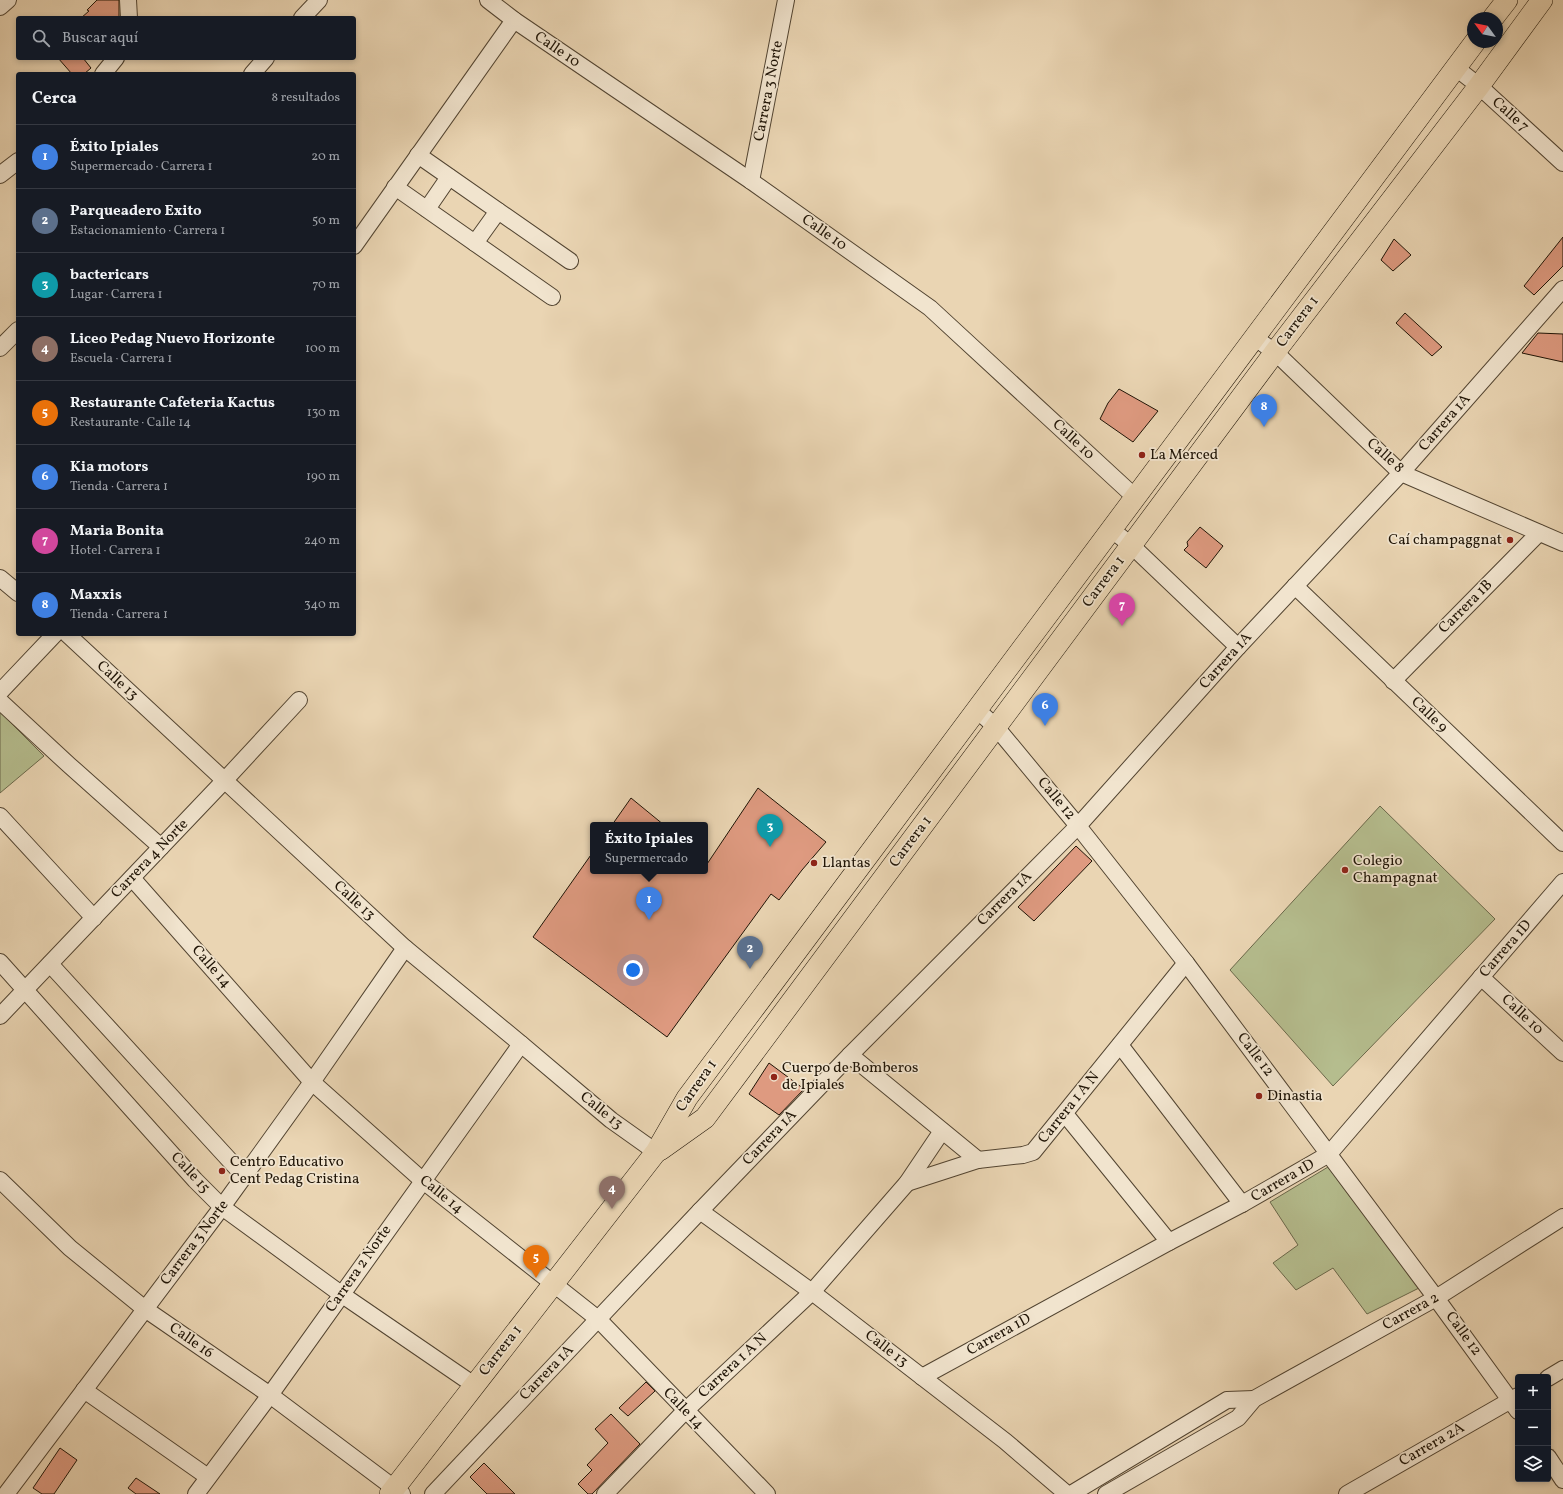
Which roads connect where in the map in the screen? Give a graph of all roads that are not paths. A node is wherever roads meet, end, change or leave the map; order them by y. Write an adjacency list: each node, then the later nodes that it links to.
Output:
1 (8, 0): 8 (street)
2 (128, 0): 10 (street)
3 (319, 0): 11 (street)
4 (488, 0): 12 (street, Calle 10)
5 (786, 0): 25 (street, Carrera 3 Norte)
6 (1507, 0): 9 (main road)
7 (1542, 0): 19 (main road, Carrera 1)
8 (0, 7)
9 (1498, 12)
10 (129, 16)
11 (304, 16)
12 (514, 20): 20 (street); 25 (street, Calle 10)
13 (1471, 48): 16 (main road, Carrera 1)
14 (114, 60): 17 (street)
15 (264, 60): 18 (street)
16 (1456, 68): 19 (street, Calle 7); 35 (main road, Carrera 1)
17 (105, 72)
18 (254, 72)
19 (1478, 86): 22 (street, Calle 7); 37 (main road, Carrera 1)
20 (418, 155): 24 (street); 26 (street)
21 (16, 163): 23 (street)
22 (1563, 163)
23 (0, 175)
24 (449, 177): 27 (street); 28 (street)
25 (751, 181): 39 (street, Calle 10)
26 (395, 187): 27 (street); 29 (street)
27 (427, 209): 30 (street)
28 (498, 211): 30 (street); 31 (street)
29 (356, 243)
30 (475, 243): 33 (street)
31 (570, 261)
32 (1563, 289): 38 (street, Carrera 1A)
33 (552, 297)
34 (16, 332): 36 (street)
35 (1255, 338): 37 (street, Calle 8); 39 (main road, Carrera 1)
36 (0, 348)
37 (1275, 352): 38 (street, Calle 8); 43 (main road, Carrera 1)
38 (1401, 473): 41 (street, Calle 8); 45 (street, Carrera 1A)
39 (1136, 498): 40 (main road, Carrera 1)
40 (1112, 530): 43 (street); 54 (main road, Carrera 1)
41 (1539, 533): 42 (street, Calle 8); 50 (street, Carrera 1B)
42 (1563, 543)
43 (1131, 545): 49 (street); 55 (main road, Carrera 1)
44 (0, 578): 46 (street)
45 (1295, 586): 49 (street, Carrera 1A); 50 (street, Calle 9)
46 (16, 591)
47 (53, 636): 51 (street)
48 (68, 636): 56 (street, Calle 13)
49 (1238, 647): 58 (street, Carrera 1A)
50 (1393, 681): 59 (street, Calle 9)
51 (0, 692)
52 (299, 700): 56 (street, Carrera 4 Norte)
53 (0, 701): 60 (street)
54 (977, 710): 55 (street, Calle 12); 70 (main road, Carrera 1)
55 (996, 727): 58 (street, Calle 12); 71 (main road, Carrera 1)
56 (224, 781): 60 (street, Carrera 4 Norte); 64 (street, Calle 13)
57 (0, 816): 63 (street)
58 (1078, 826): 66 (street, Calle 12); 76 (street, Carrera 1A)
59 (1563, 843)
60 (161, 847): 61 (street, Carrera 4 Norte)
61 (132, 878): 63 (street, Carrera 4 Norte); 77 (street, Calle 14)
62 (1563, 882): 68 (street, Carrera 1D)
63 (94, 918): 67 (street, Carrera 4 Norte)
64 (405, 948): 73 (street, Calle 13); 77 (street, Carrera 3 Norte)
65 (0, 962): 69 (street, Calle 15)
66 (1186, 962): 74 (street, Carrera 1 A N); 81 (street, Calle 12)
67 (50, 964): 69 (street, Carrera 4 Norte); 83 (street)
68 (1482, 977): 75 (street, Calle 10); 81 (street, Carrera 1D)
69 (25, 990): 72 (street, Carrera 4 Norte); 88 (street, Calle 15)
70 (766, 992): 71 (main road); 80 (main road, Carrera 1)
71 (787, 1008): 80 (main road, Carrera 1)
72 (0, 1016)
73 (521, 1044): 80 (street, Calle 13); 85 (street, Carrera 2 Norte)
74 (1120, 1045): 78 (street, Carrera 1 A N); 87 (street)
75 (1563, 1053)
76 (850, 1055): 79 (street); 89 (street, Carrera 1A)
77 (312, 1082): 83 (street, Carrera 3 Norte); 85 (street, Calle 14)
78 (1065, 1114): 82 (street, Carrera 1 A N); 91 (street)
79 (942, 1131): 82 (street); 86 (street, Carrera 1 A N)
80 (656, 1152): 92 (main road, Carrera 1)
81 (1329, 1154): 87 (street, Carrera 1D); 95 (street, Calle 12)
82 (978, 1160): 86 (street, Carrera 1 A N)
83 (244, 1176): 88 (street, Carrera 3 Norte)
84 (0, 1180): 96 (street, Calle 16)
85 (422, 1180): 92 (street, Calle 14); 94 (street, Carrera 2 Norte)
86 (907, 1183): 93 (street, Carrera 1 A N)
87 (1242, 1204): 91 (street, Carrera 1D)
88 (222, 1207): 94 (street, Calle 15); 96 (street, Carrera 3 Norte)
89 (700, 1211): 93 (street, Calle 13); 97 (street, Carrera 1A)
90 (1563, 1217): 95 (street, Carrera 2)
91 (1169, 1242): 100 (street, Carrera 1D)
92 (553, 1284): 97 (street, Calle 14); 101 (main road, Carrera 1)
93 (812, 1292): 100 (street, Calle 13); 107 (street, Carrera 1 A N)
94 (341, 1294): 101 (street, Calle 15); 103 (street, Carrera 2 Norte)
95 (1436, 1298): 104 (street, Carrera 2); 105 (street, Calle 12)
96 (145, 1309): 102 (street, Carrera 3 Norte); 103 (street, Calle 16)
97 (598, 1319): 107 (street, Calle 14); 114 (street, Carrera 1A)
98 (1563, 1369): 99 (street)
99 (1551, 1376)
100 (922, 1377): 117 (street, Calle 13)
101 (474, 1385): 112 (main road, Carrera 1)
102 (84, 1390): 109 (street); 111 (street, Carrera 3 Norte)
103 (270, 1395): 109 (street, Carrera 2 Norte); 112 (street, Calle 16)
104 (1254, 1399): 118 (street, Carrera 2); 119 (street, Carrera 2)
105 (1515, 1401)
106 (1515, 1403): 120 (street, Carrera 2A)
107 (685, 1411): 115 (street, Carrera 1 A N); 116 (street, Calle 14)
108 (1551, 1462): 110 (street)
109 (208, 1477): 113 (street, Carrera 2 Norte)
110 (1563, 1480)
111 (7, 1491)
112 (396, 1492)
113 (196, 1494)
114 (433, 1494)
115 (605, 1494)
116 (767, 1494)
117 (1067, 1494)
118 (1071, 1494)
119 (1106, 1494)
120 (1347, 1494)

